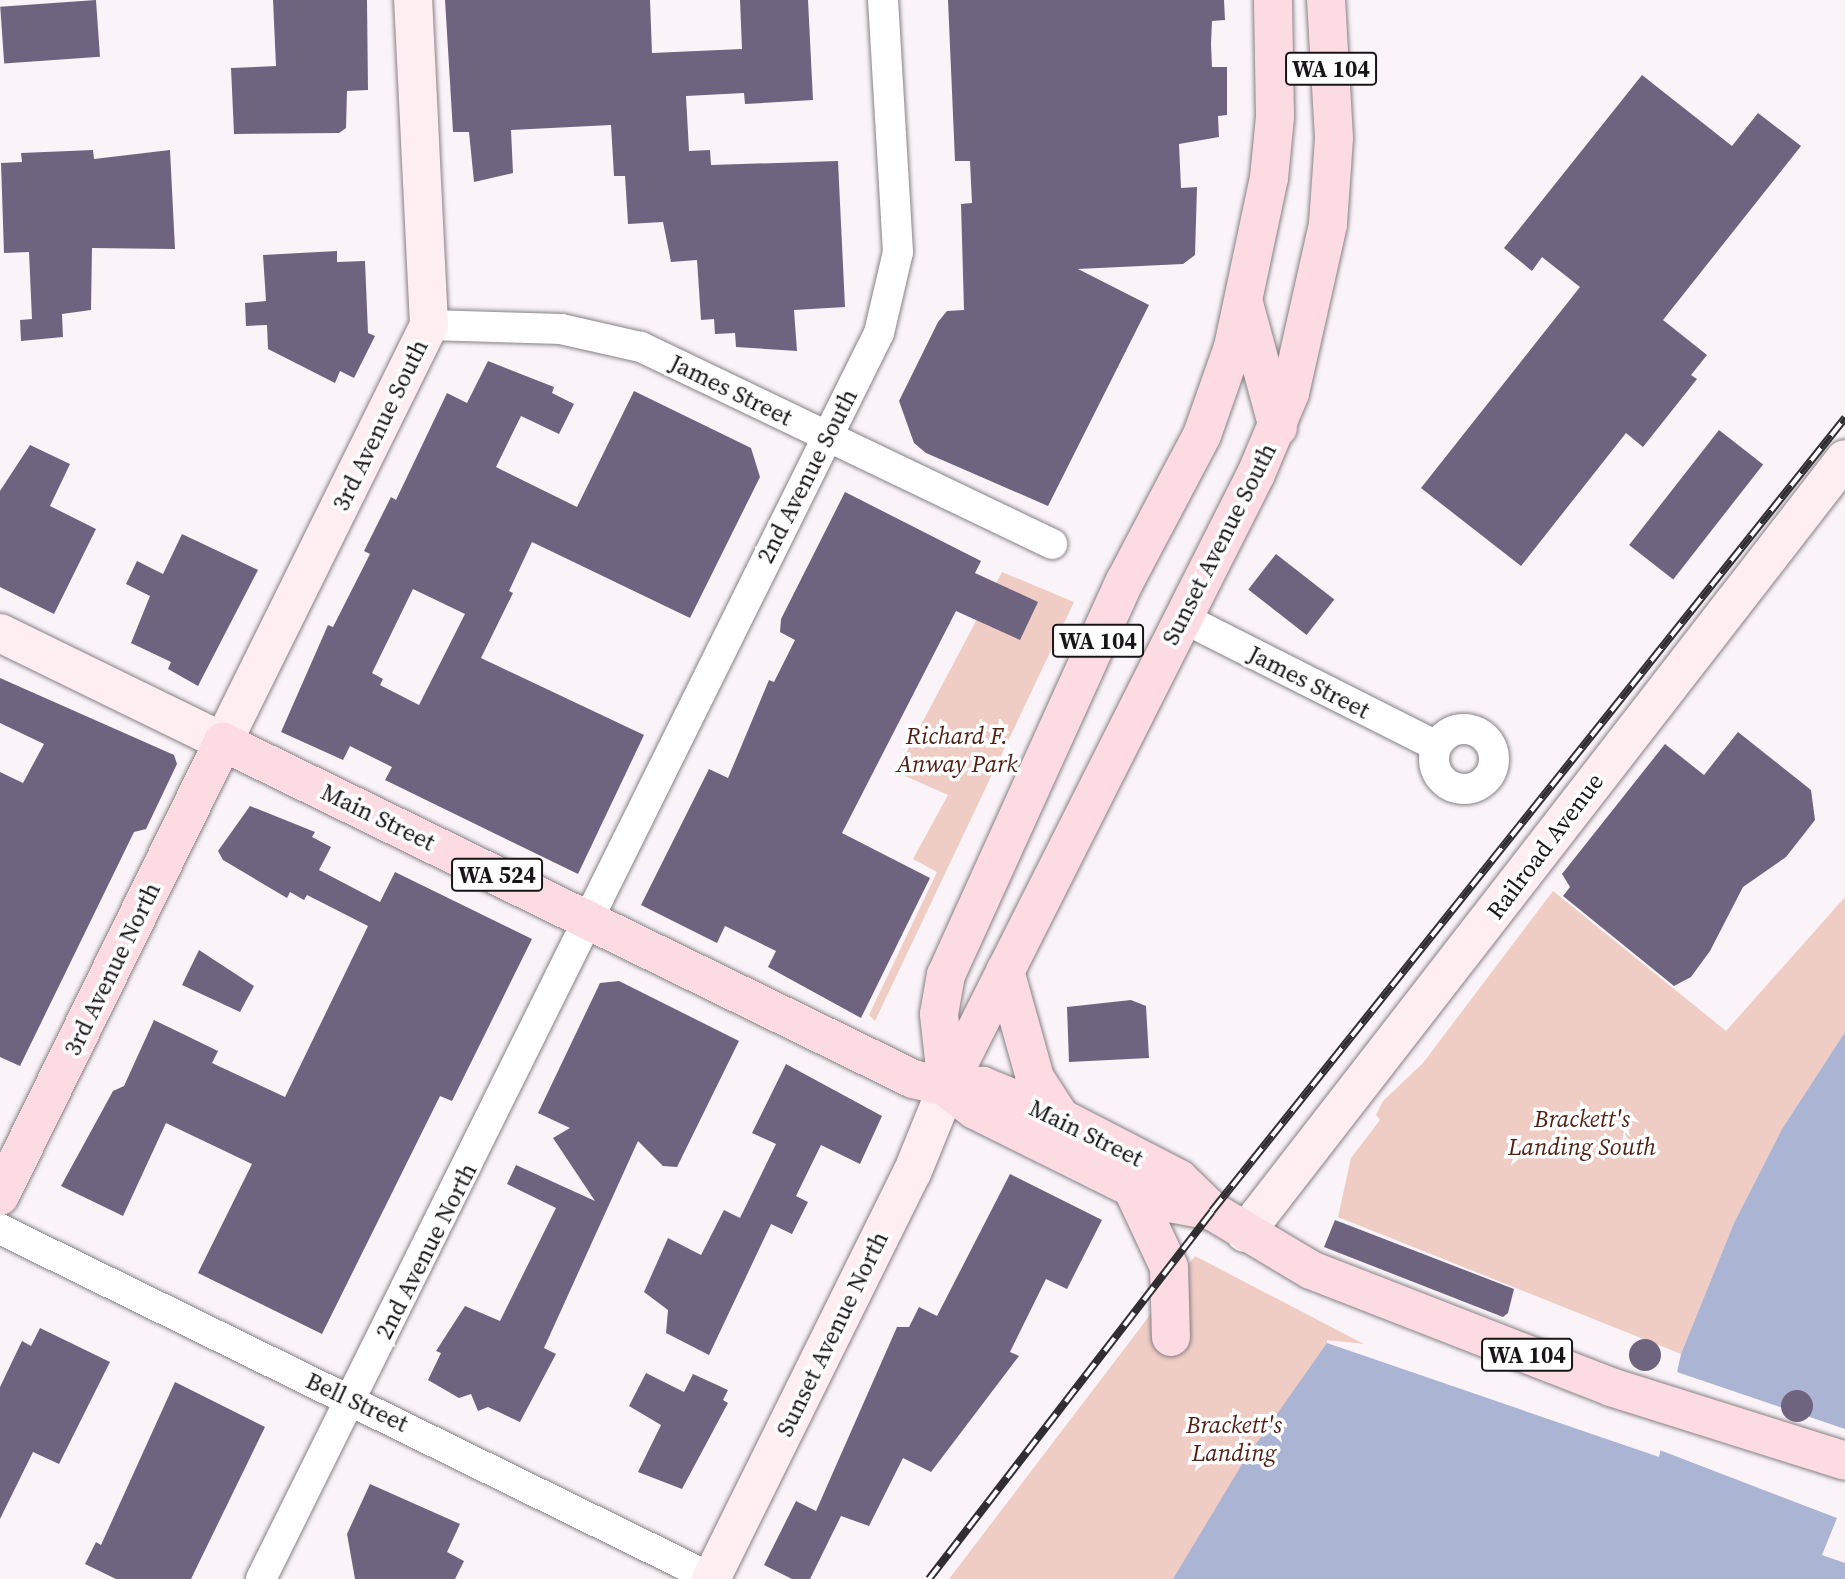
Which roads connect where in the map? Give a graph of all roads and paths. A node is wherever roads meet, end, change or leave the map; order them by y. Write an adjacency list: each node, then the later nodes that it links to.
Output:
1 (413, 0): 6 (street, 3rd Avenue South)
2 (883, 0): 8 (street, 2nd Avenue South)
3 (1273, 0): 5 (main road, WA 104)
4 (1326, 0): 7 (main road, Sunset Avenue South / WA 104)
5 (1245, 305): 7 (main road); 17 (main road, WA 104)
6 (429, 325): 8 (street, James Street); 13 (street, 3rd Avenue South)
7 (1278, 428): 11 (main road, Sunset Avenue South / WA 104)
8 (825, 437): 10 (street, James Street); 15 (street, 2nd Avenue South)
9 (1845, 458): 23 (street, Railroad Avenue)
10 (1052, 544)
11 (1181, 617): 14 (street, James Street); 16 (main road, Sunset Avenue South / WA 104)
12 (0, 633): 13 (street, Main Street)
13 (223, 742): 15 (main road, Main Street / WA 524); 20 (main road, 3rd Avenue North)
14 (1436, 747)
15 (591, 922): 17 (main road, Main Street / WA 524); 25 (street, 2nd Avenue North)
16 (1005, 971): 17 (main road, Sunset Avenue South); 18 (main road, WA 104)
17 (947, 1087): 18 (main road, Main Street / WA 524); 19 (main road, Main Street / WA 104); 28 (street, Sunset Avenue North)
18 (1061, 1118): 21 (main road, Main Street / WA 104)
19 (1132, 1188): 21 (main road, Main Street / WA 104); 24 (main road)
20 (0, 1196)
21 (1212, 1211): 23 (main road, Main Street / WA 104)
22 (0, 1229): 25 (street, Bell Street)
23 (1257, 1240): 26 (main road, WA 104)
24 (1171, 1337)
25 (352, 1399): 27 (street, 2nd Avenue North); 28 (street, Bell Street)
26 (1845, 1461)
27 (261, 1579)
28 (711, 1579)

